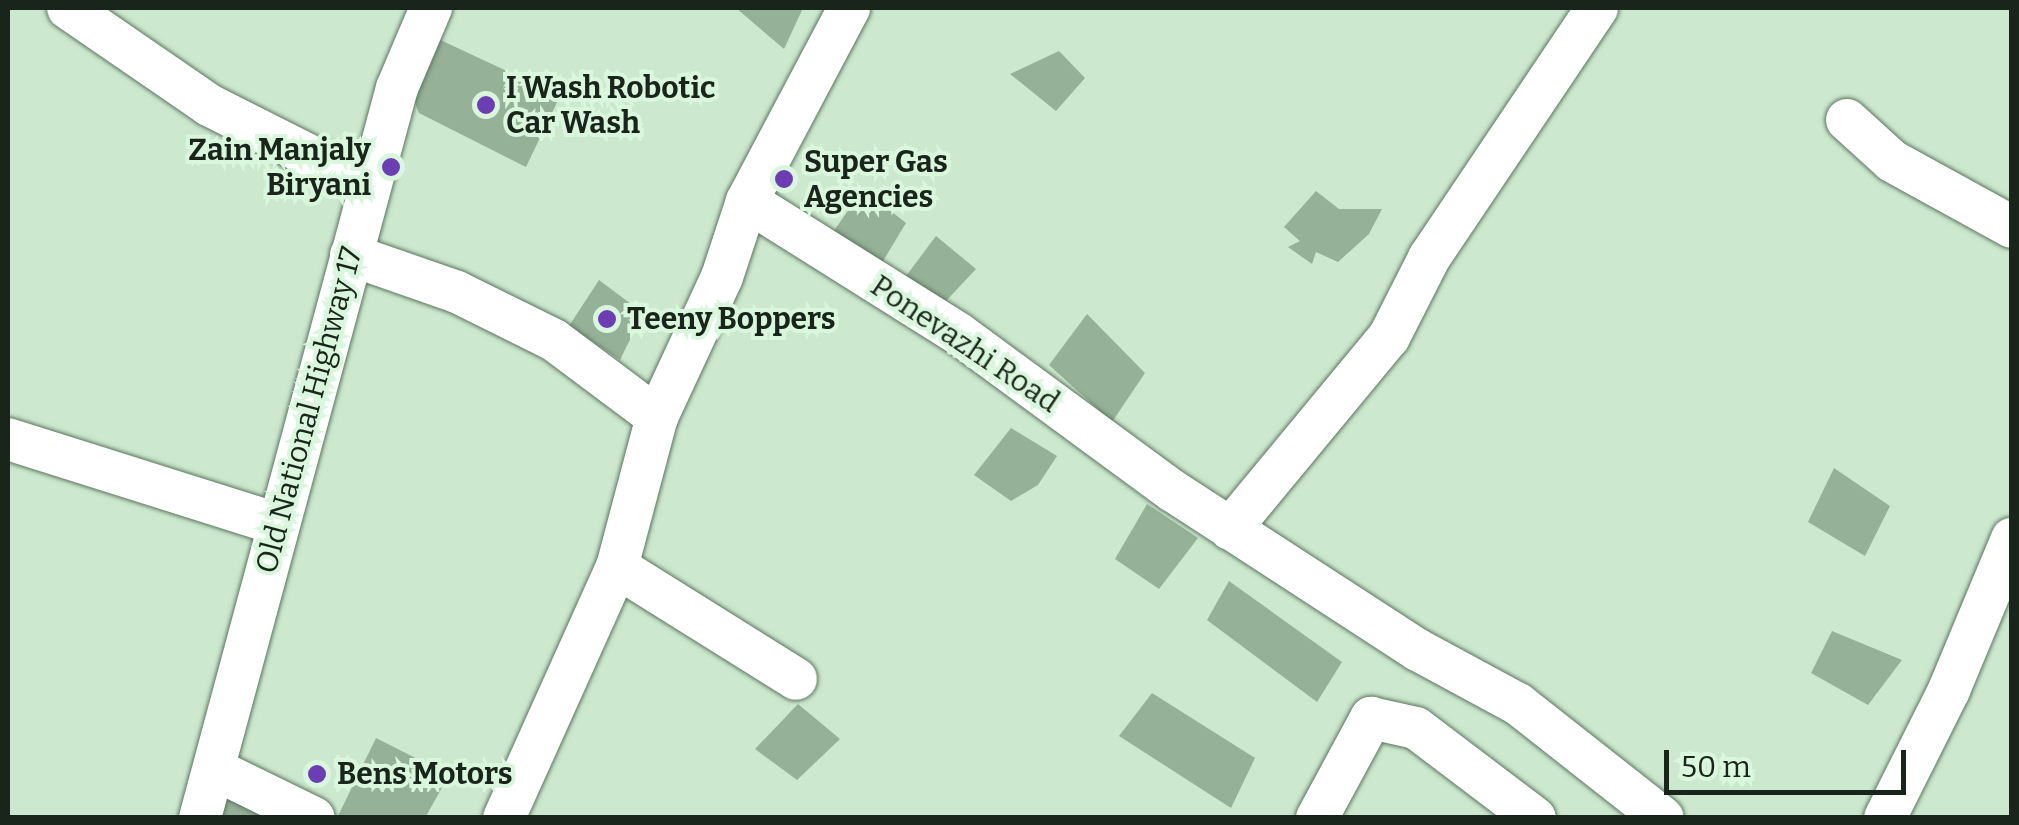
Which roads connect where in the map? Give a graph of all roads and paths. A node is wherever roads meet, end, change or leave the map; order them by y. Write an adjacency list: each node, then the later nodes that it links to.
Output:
1 (68, 8): 6 (street)
2 (431, 8): 6 (street, Old National Highway 17)
3 (848, 8): 7 (street)
4 (1597, 8): 13 (street)
5 (1846, 120): 8 (street)
6 (372, 176): 9 (street, Old National Highway 17)
7 (747, 201): 10 (street); 13 (street, Ponevazhi Road)
8 (2012, 227)
9 (352, 255): 10 (street); 12 (street, Old National Highway 17)
10 (657, 416): 15 (street)
11 (8, 439): 12 (street)
12 (278, 524): 17 (street, Old National Highway 17)
13 (1230, 528): 23 (street, Ponevazhi Road)
14 (2012, 539): 24 (street)
15 (617, 567): 16 (street); 20 (street)
16 (796, 679)
17 (214, 769): 18 (street, Old National Highway 17); 19 (street)
18 (200, 818)
19 (314, 818)
20 (504, 818)
21 (1316, 818): 22 (street)
22 (1535, 818)
23 (1663, 818)
24 (1885, 818)

